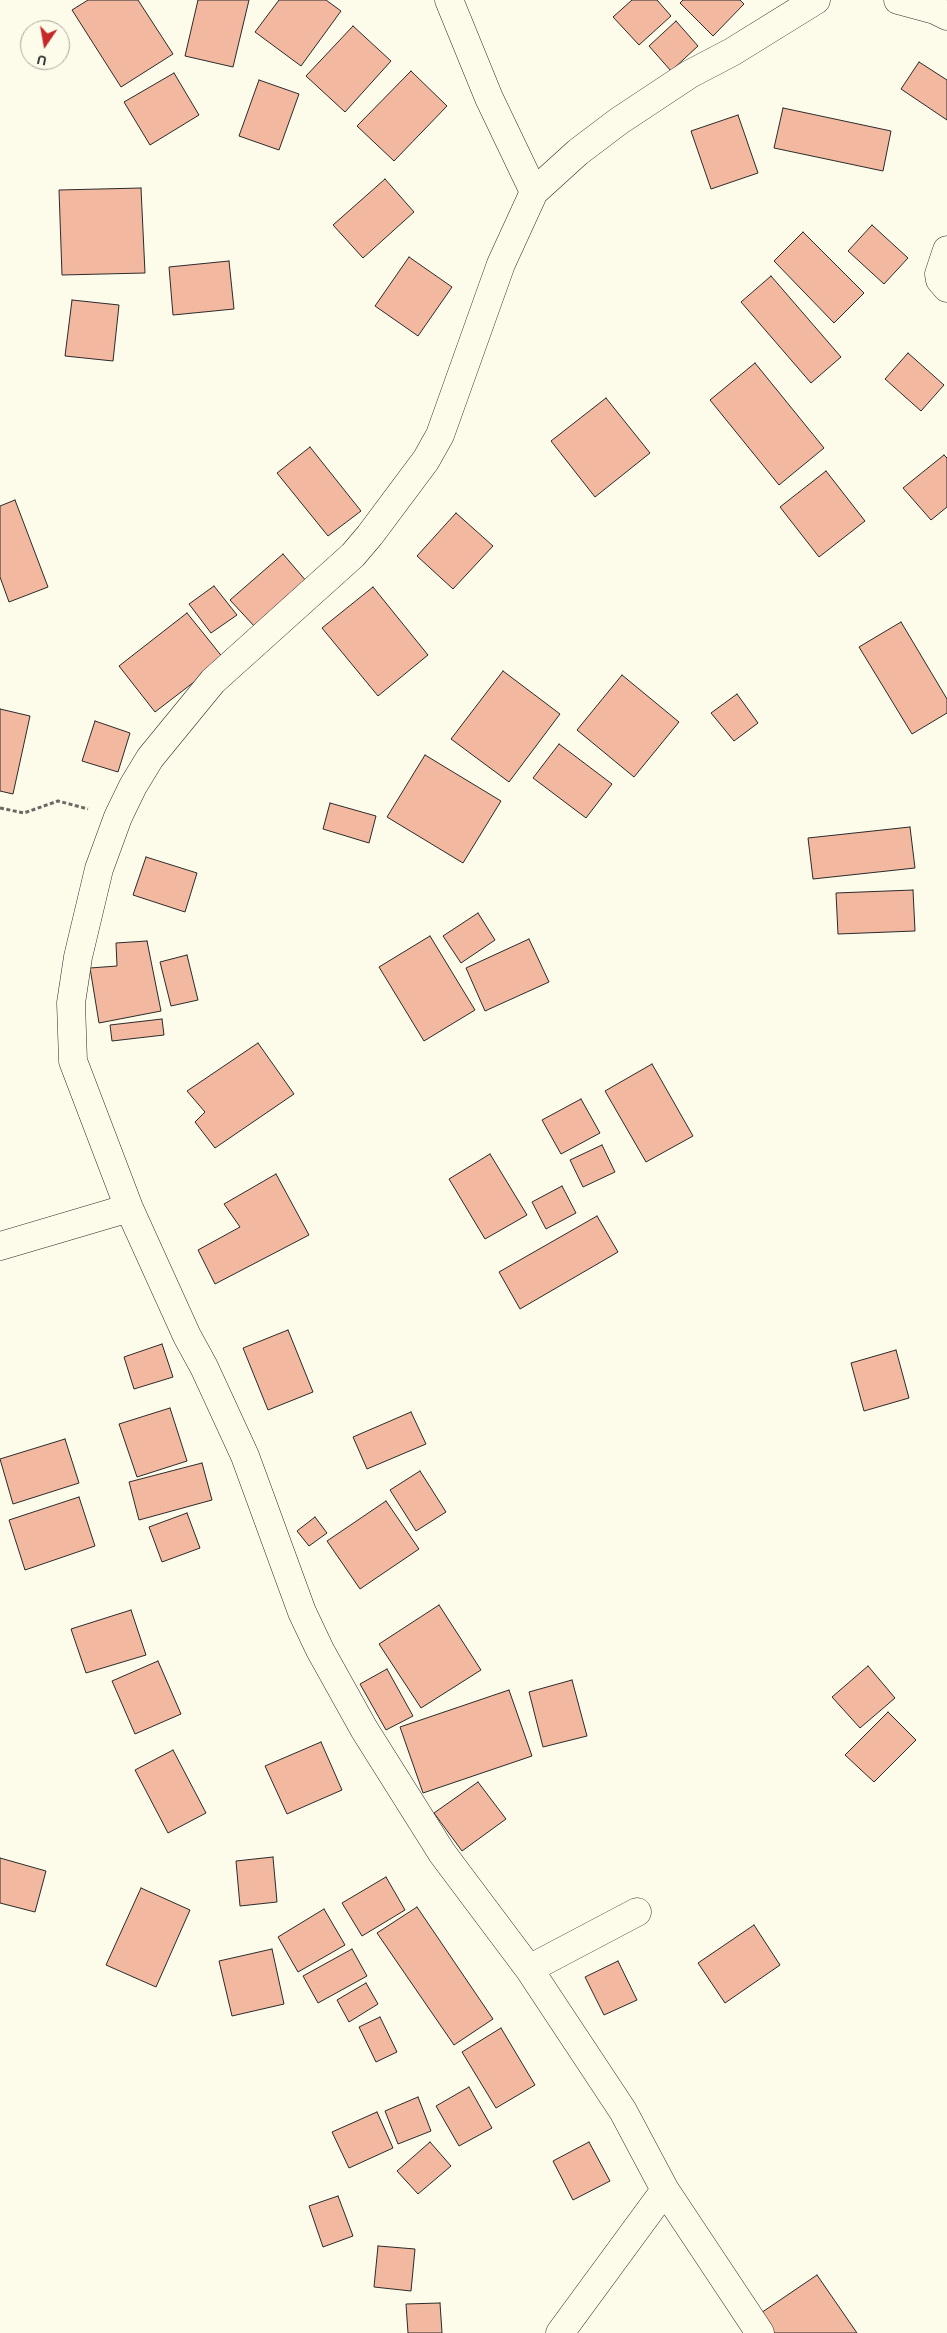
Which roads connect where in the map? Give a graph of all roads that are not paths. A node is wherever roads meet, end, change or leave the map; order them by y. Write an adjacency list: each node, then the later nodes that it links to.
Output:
1 (449, 0): 5 (street)
2 (816, 0): 5 (street)
3 (898, 0): 4 (street)
4 (947, 16)
5 (534, 192): 8 (street)
6 (947, 250): 7 (street)
7 (947, 288)
8 (129, 1208): 9 (street); 11 (street)
9 (0, 1246)
10 (637, 1912): 11 (street)
11 (529, 1969): 12 (street)
12 (665, 2190): 13 (street); 14 (street)
13 (560, 2333)
14 (760, 2333)

